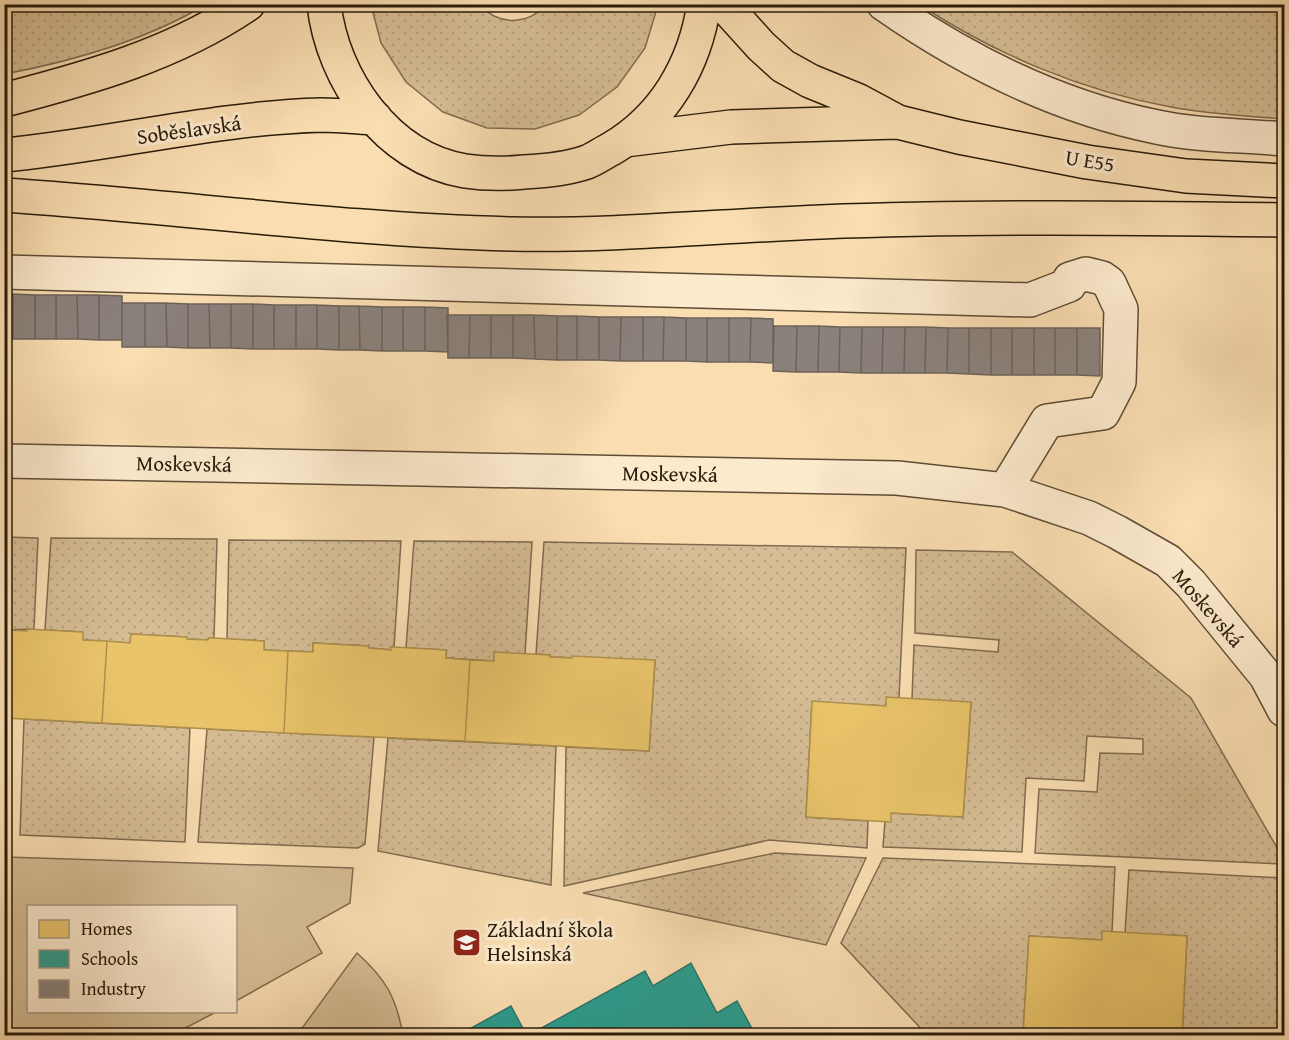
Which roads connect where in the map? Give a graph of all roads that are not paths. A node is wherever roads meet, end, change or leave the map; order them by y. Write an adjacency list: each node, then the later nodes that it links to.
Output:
1 (248, 4): 6 (main road)
2 (324, 4): 7 (main road)
3 (704, 4): 10 (main road)
4 (723, 4): 8 (main road)
5 (884, 4): 9 (street)
6 (4, 100)
7 (375, 118): 10 (main road); 11 (main road, Soběslavská)
8 (898, 122): 10 (main road); 12 (main road, U E55)
9 (1284, 139)
10 (625, 140)
11 (4, 155)
12 (1284, 180)
13 (4, 195): 14 (main road)
14 (1284, 220)
15 (4, 272): 17 (street)
16 (4, 460): 17 (street, Moskevská)
17 (1005, 490): 18 (street, Moskevská)
18 (1275, 670): 19 (street, Moskevská)
19 (1284, 710)

